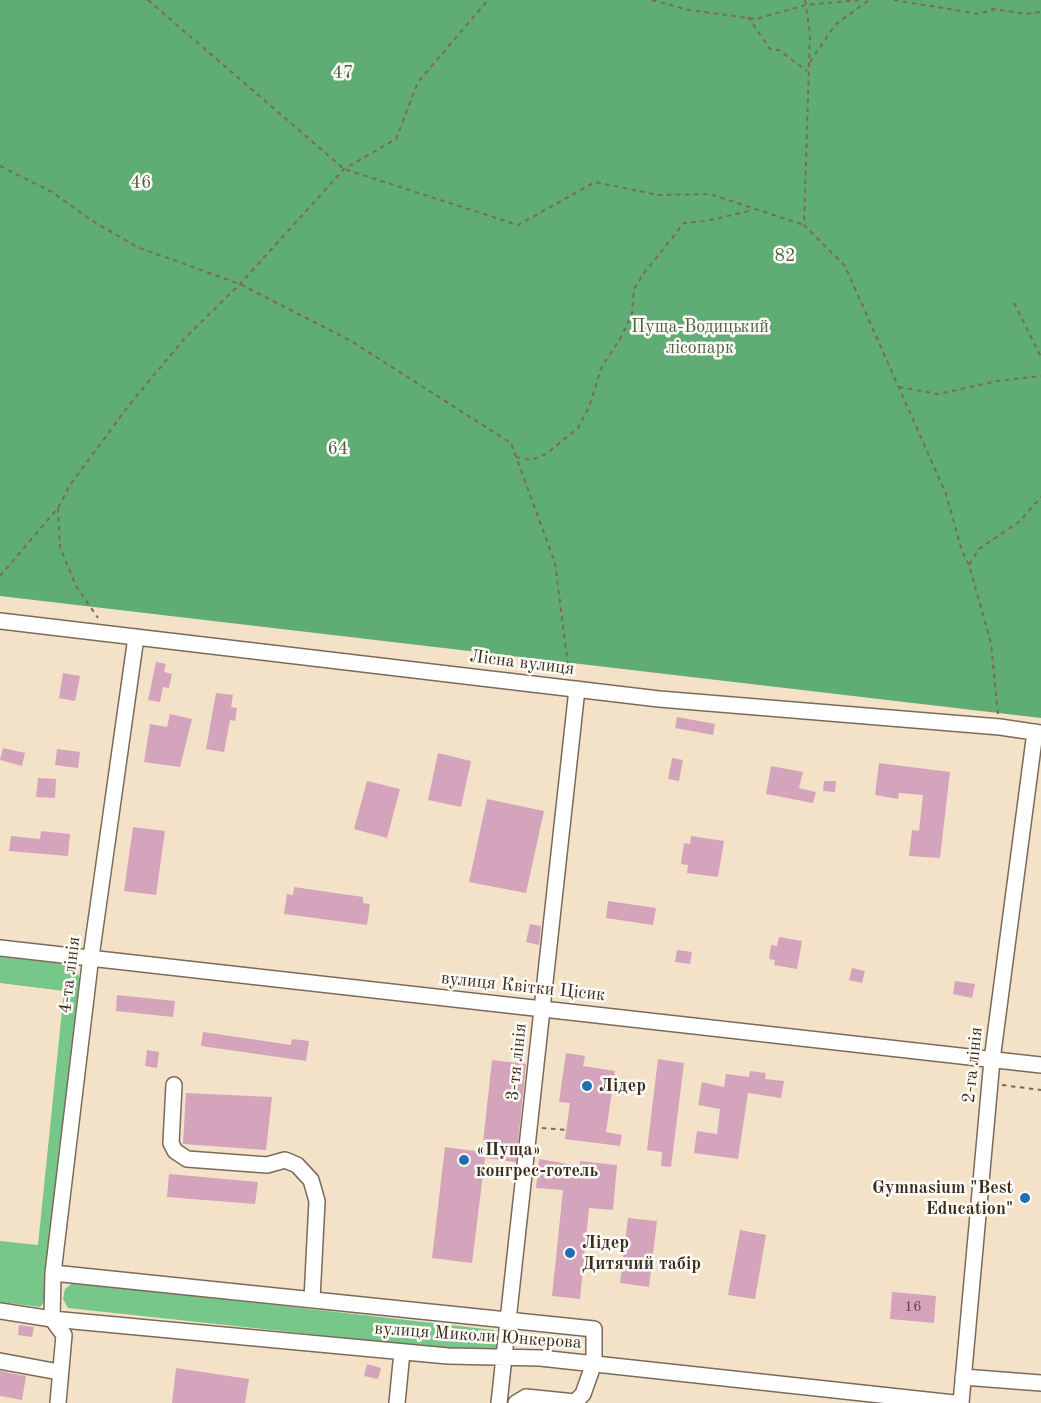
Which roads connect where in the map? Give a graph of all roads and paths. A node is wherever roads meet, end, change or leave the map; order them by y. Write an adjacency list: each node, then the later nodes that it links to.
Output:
1 (148, 0): 14 (path)
2 (488, 0): 14 (path)
3 (652, 0): 10 (path)
4 (805, 0): 8 (path)
5 (859, 0): 8 (path)
6 (869, 0): 11 (path)
7 (894, 0): 9 (path)
8 (806, 5): 10 (path); 11 (path)
9 (1041, 12)
10 (748, 17): 12 (path)
11 (808, 64): 12 (path)
12 (808, 72): 16 (path)
13 (0, 166): 17 (path)
14 (344, 169): 15 (path); 17 (path)
15 (756, 209): 16 (path); 22 (path)
16 (804, 225): 21 (path)
17 (240, 284): 22 (path); 24 (path)
18 (1014, 303): 19 (path)
19 (1041, 357)
20 (1041, 376): 21 (path)
21 (898, 387): 25 (path)
22 (516, 457): 30 (path)
23 (1041, 498): 25 (path)
24 (58, 508): 26 (path); 28 (path)
25 (969, 566): 31 (path)
26 (0, 576)
27 (0, 621): 28 (street, Лісна вулиця)
28 (110, 634): 29 (street, Лісна вулиця)
29 (136, 637): 30 (street, Лісна вулиця); 34 (street, 4-та лінія)
30 (577, 689): 31 (street, Лісна вулиця); 35 (street, 3-тя лінія)
31 (1000, 727): 32 (street, Лісна вулиця)
32 (1038, 732): 36 (street, 2-га лінія)
33 (0, 948): 34 (street, вулиця Квітки Цісик)
34 (91, 958): 35 (street, вулиця Квітки Цісик); 43 (street, 4-та лінія)
35 (543, 1009): 36 (street, вулиця Квітки Цісик); 41 (street, 3-тя лінія)
36 (992, 1060): 37 (street, вулиця Квітки Цісик); 38 (street, 2-га лінія)
37 (1041, 1065)
38 (990, 1084): 40 (path); 53 (street, 2-га лінія)
39 (174, 1085): 44 (street)
40 (1041, 1090)
41 (530, 1127): 42 (path); 47 (street, 3-тя лінія)
42 (566, 1131)
43 (54, 1273): 44 (street); 46 (street, 4-та лінія)
44 (312, 1299): 47 (street)
45 (0, 1311): 46 (street, вулиця Миколи Юнкерова)
46 (52, 1319): 48 (street, вулиця Миколи Юнкерова); 52 (street)
47 (508, 1319): 49 (street, 3-тя лінія); 51 (street)
48 (402, 1352): 49 (street, вулиця Миколи Юнкерова); 56 (street)
49 (504, 1357): 51 (street, вулиця Миколи Юнкерова); 57 (street, 3-тя лінія)
50 (0, 1360): 52 (street)
51 (594, 1363): 58 (street); 59 (street, вулиця Миколи Юнкерова)
52 (59, 1372): 55 (street)
53 (963, 1377): 54 (street); 60 (street, 2-га лінія)
54 (1041, 1383)
55 (58, 1403)
56 (397, 1403)
57 (499, 1403)
58 (516, 1403)
59 (954, 1403)
60 (961, 1403)

